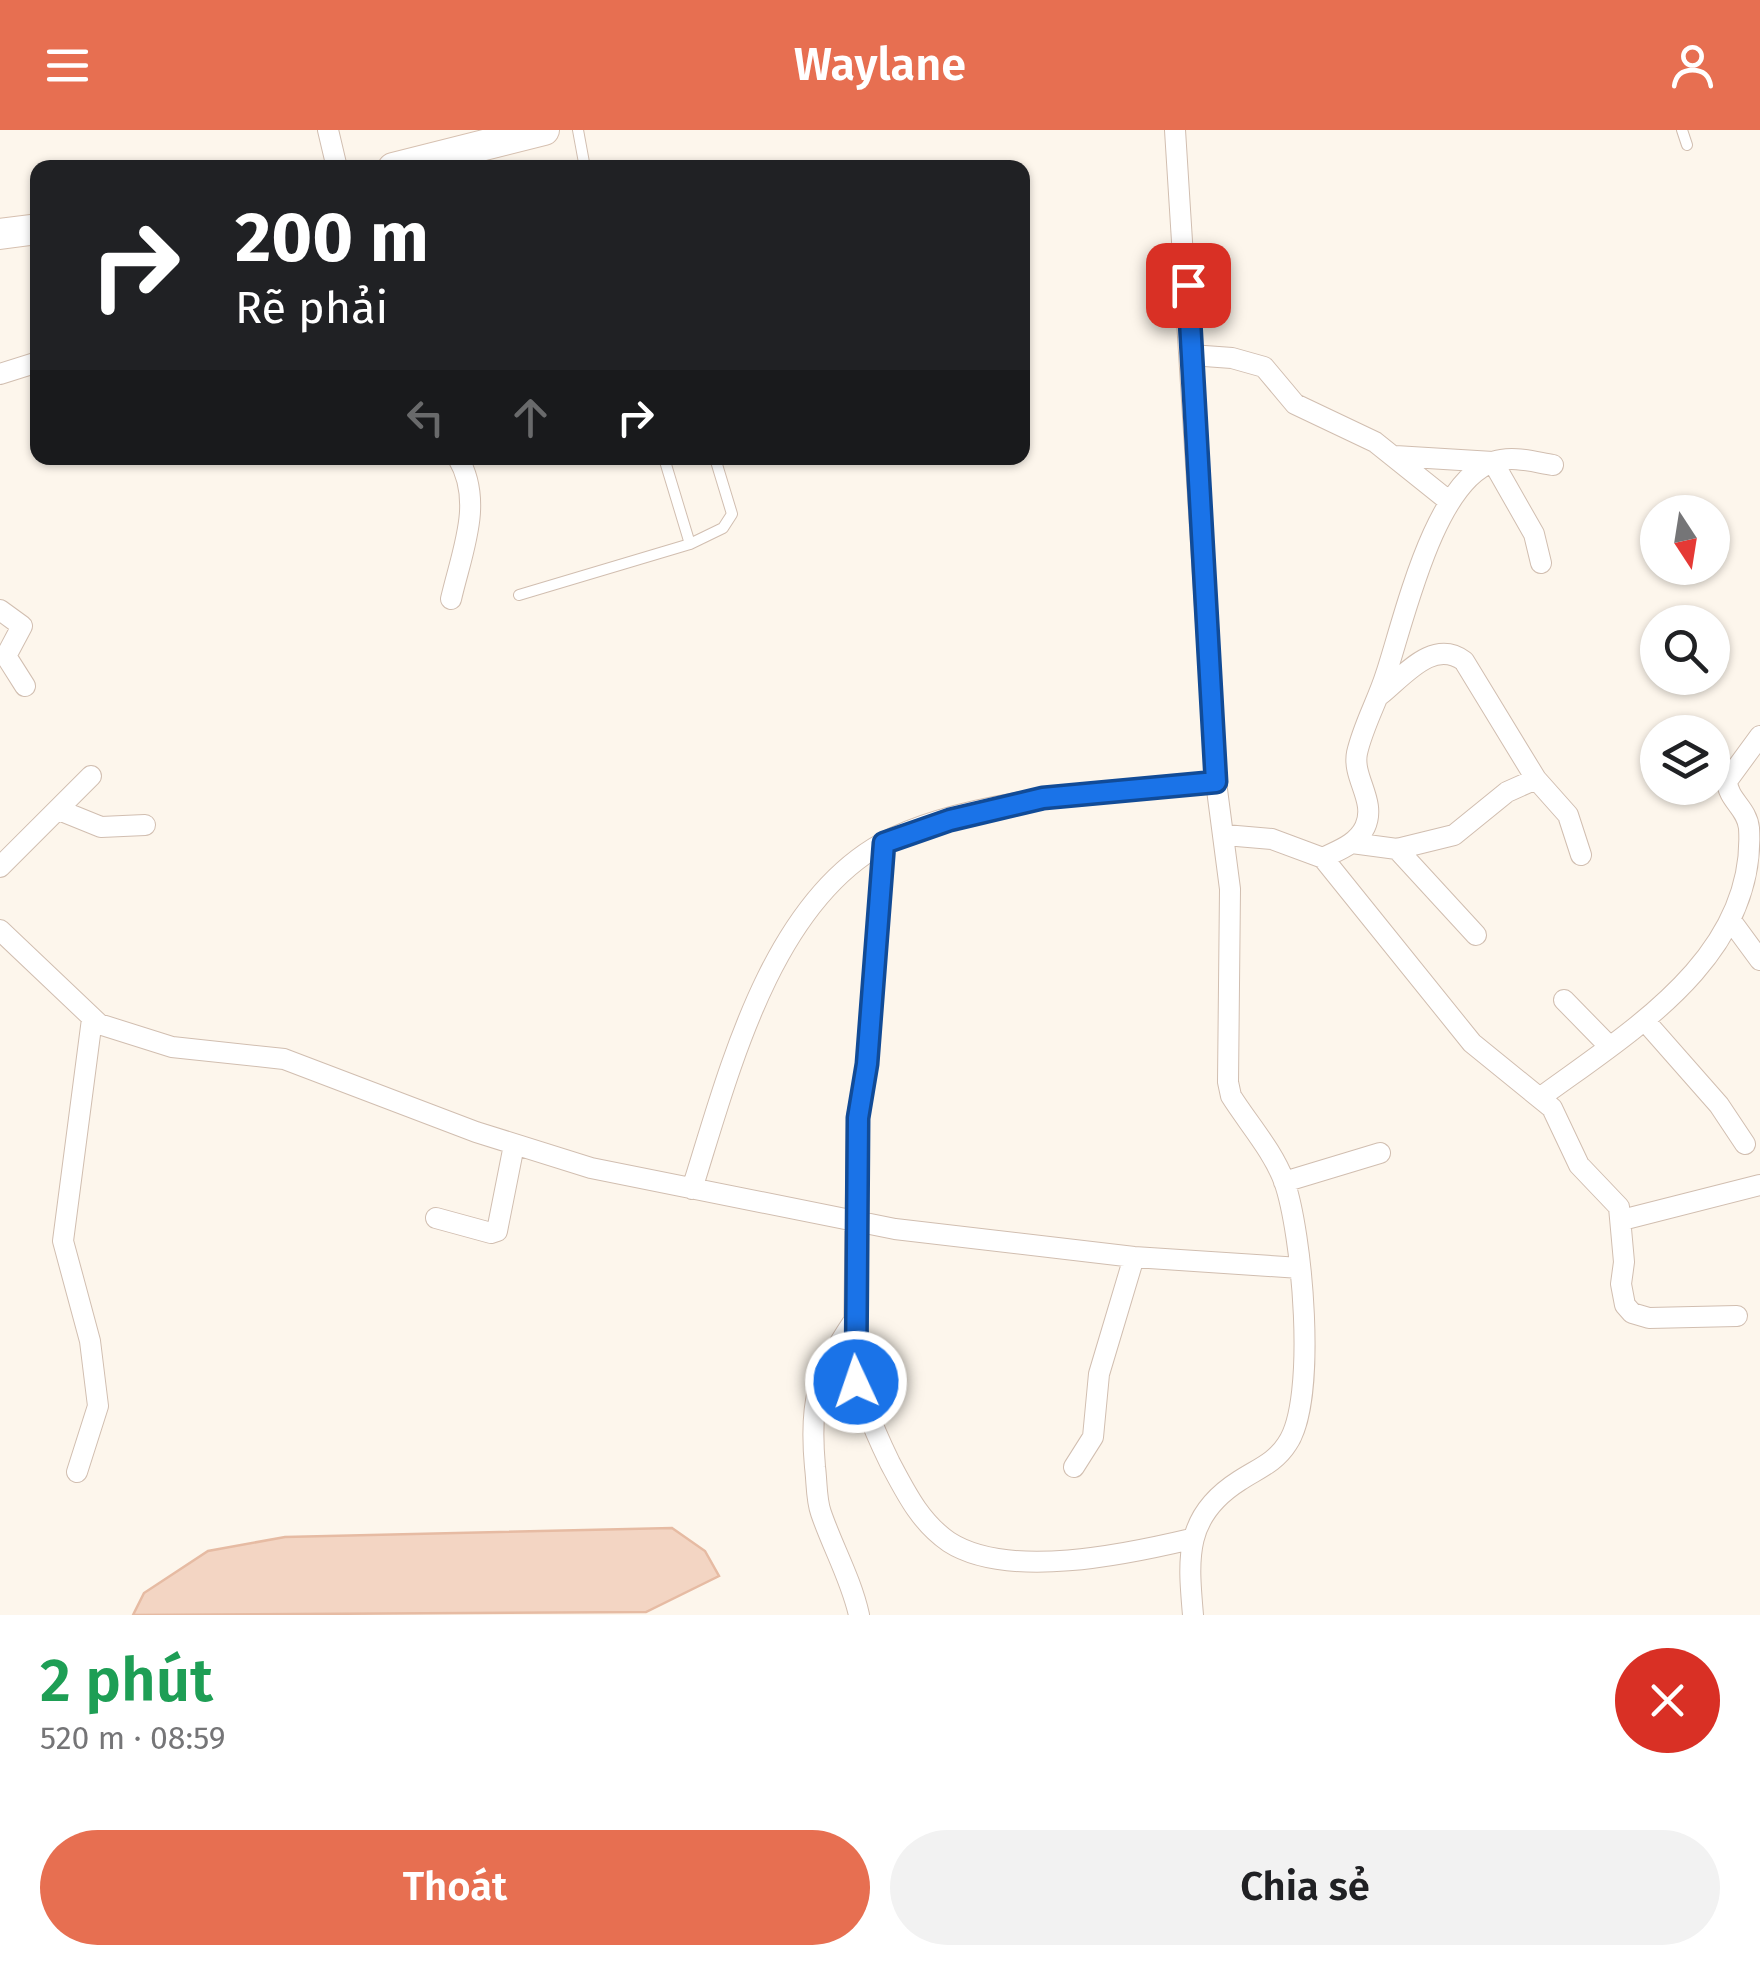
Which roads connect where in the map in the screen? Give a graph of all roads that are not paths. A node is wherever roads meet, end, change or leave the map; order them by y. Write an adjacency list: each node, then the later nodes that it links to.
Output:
1 (328, 130): 7 (street)
2 (578, 130): 9 (lane)
3 (1175, 130): 12 (street)
4 (1682, 130): 6 (lane)
5 (526, 132): 8 (main road)
6 (1687, 145)
7 (335, 160)
8 (443, 160)
9 (584, 160)
10 (30, 229): 11 (main road)
11 (0, 234)
12 (1191, 355): 15 (street); 32 (street)
13 (30, 365): 14 (street)
14 (0, 374)
15 (1395, 456): 16 (street); 21 (street)
16 (1492, 462): 20 (street); 21 (street); 23 (street)
17 (462, 465): 25 (street)
18 (666, 465): 22 (lane)
19 (717, 465): 22 (lane)
20 (1553, 465)
21 (1450, 502): 28 (street)
22 (690, 544): 24 (lane)
23 (1541, 563)
24 (519, 595)
25 (451, 599)
26 (0, 610): 27 (street)
27 (24, 686)
28 (1378, 696): 31 (street); 37 (street)
29 (1760, 736): 42 (street)
30 (92, 776): 33 (street)
31 (1536, 779): 38 (street); 39 (street)
32 (1216, 782): 35 (street); 36 (street)
33 (59, 810): 34 (street); 41 (street)
34 (144, 825)
35 (1225, 834): 40 (street); 54 (street)
36 (884, 843): 56 (street); 59 (street)
37 (1352, 843): 38 (street); 40 (street)
38 (1397, 849): 44 (street)
39 (1581, 855)
40 (1324, 858): 50 (street)
41 (0, 867)
42 (1732, 922): 45 (street); 48 (street)
43 (0, 930): 47 (street)
44 (1476, 935)
45 (1760, 960)
46 (1564, 1000): 49 (street)
47 (92, 1019): 52 (street); 65 (street)
48 (1645, 1021): 49 (street); 51 (street)
49 (1610, 1046): 50 (street)
50 (1541, 1097): 58 (street)
51 (1745, 1144)
52 (514, 1145): 56 (street); 57 (street)
53 (1380, 1153): 54 (street)
54 (1284, 1182): 61 (street)
55 (1760, 1184): 58 (street)
56 (692, 1190): 59 (street)
57 (436, 1218)
58 (1622, 1220): 62 (street)
59 (857, 1223): 60 (street); 63 (street)
60 (1134, 1257): 61 (street); 64 (street)
61 (1300, 1268): 66 (street)
62 (1736, 1316)
63 (854, 1320): 66 (street); 67 (street)
64 (1074, 1467)
65 (77, 1472)
66 (1191, 1538): 68 (street)
67 (859, 1615)
68 (1193, 1615)

